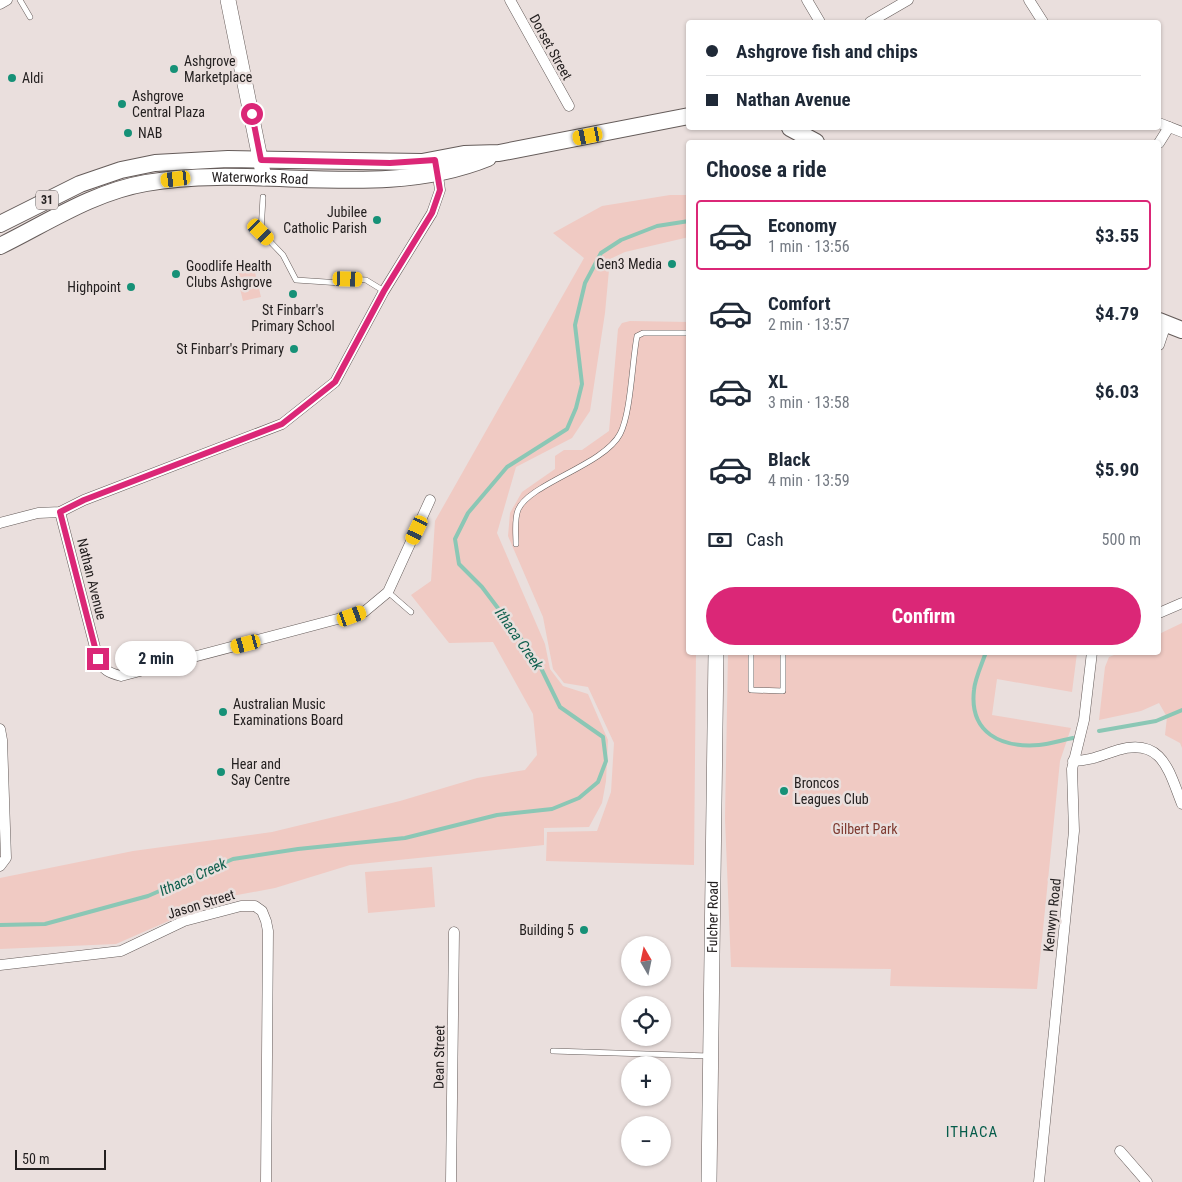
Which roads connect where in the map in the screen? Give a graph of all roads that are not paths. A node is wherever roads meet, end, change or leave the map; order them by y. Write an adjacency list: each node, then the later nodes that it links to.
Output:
1 (7, 0): 8 (street)
2 (20, 0): 9 (lane)
3 (228, 0): 21 (street)
4 (510, 0): 13 (street, Dorset Street)
5 (807, 0): 10 (street)
6 (908, 0): 11 (street)
7 (1029, 0): 12 (street)
8 (0, 4)
9 (30, 17)
10 (819, 20)
11 (873, 20)
12 (1042, 20)
13 (568, 106)
14 (686, 117): 22 (main road, Waterworks Road / 31)
15 (1161, 124): 16 (street)
16 (1170, 128): 18 (street); 20 (street)
17 (794, 130): 19 (main road)
18 (1182, 132)
19 (812, 140)
20 (1161, 140)
21 (261, 160): 22 (main road, Waterworks Road / 31); 23 (street); 25 (main road, Waterworks Road / 31)
22 (436, 167): 23 (main road, Waterworks Road / 31); 27 (street)
23 (264, 178): 26 (main road, Waterworks Road / 31)
24 (262, 197): 27 (lane)
25 (0, 224)
26 (0, 246)
27 (384, 291): 32 (street)
28 (1163, 322): 29 (main road)
29 (1182, 330)
30 (686, 333): 34 (lane)
31 (430, 500): 35 (street, Nathan Avenue)
32 (60, 512): 33 (street); 35 (street, Nathan Avenue)
33 (0, 523)
34 (516, 544)
35 (388, 592): 37 (lane)
36 (1182, 603): 38 (street)
37 (411, 612)
38 (1161, 612)
39 (716, 655): 50 (street, Fulcher Road)
40 (751, 655): 41 (lane)
41 (783, 655)
42 (1092, 655): 44 (street, Kenwyn Road)
43 (0, 729): 46 (street)
44 (1073, 761): 45 (street); 55 (street, Kenwyn Road)
45 (1182, 804)
46 (0, 866)
47 (454, 932): 53 (street, Dean Street)
48 (0, 965): 52 (street, Jason Street)
49 (553, 1051): 50 (lane)
50 (712, 1056): 54 (street, Fulcher Road)
51 (1120, 1151): 56 (street)
52 (266, 1182)
53 (451, 1182)
54 (709, 1182)
55 (1039, 1182)
56 (1147, 1182)

